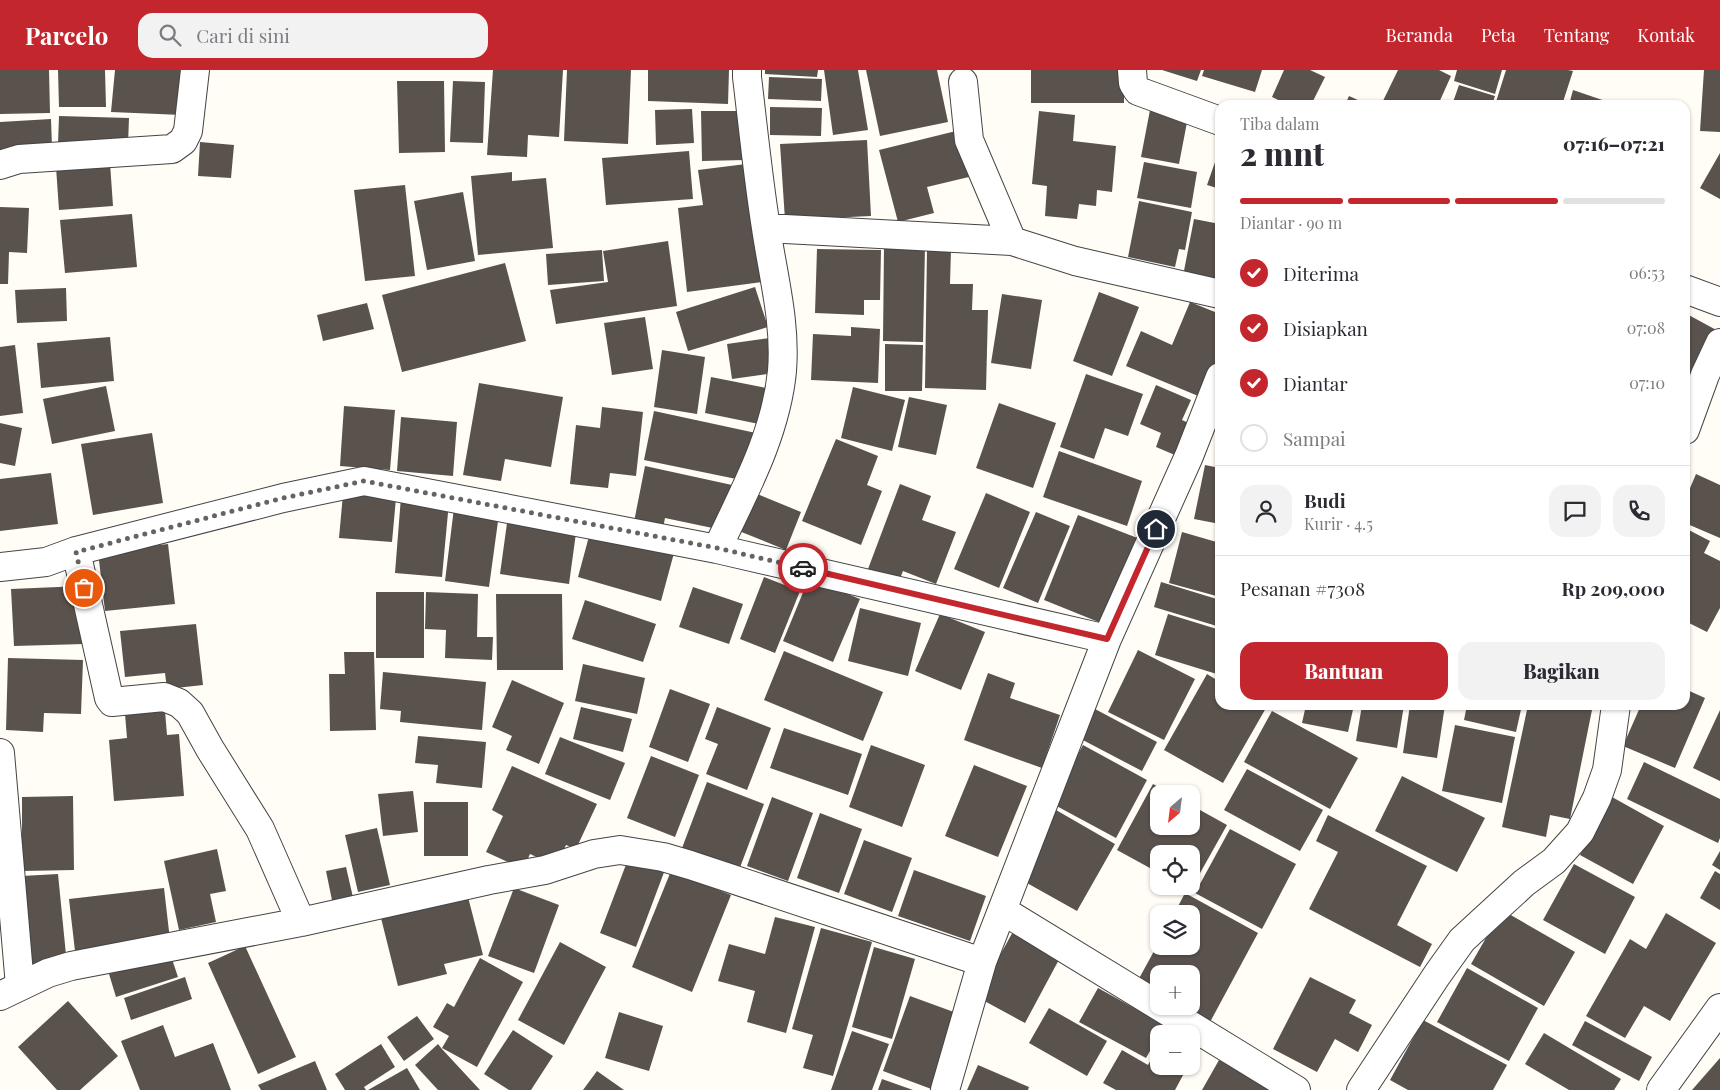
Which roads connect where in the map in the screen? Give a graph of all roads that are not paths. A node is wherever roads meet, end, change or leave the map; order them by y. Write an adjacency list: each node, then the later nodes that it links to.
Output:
1 (195, 70): 6 (street)
2 (747, 70): 7 (street)
3 (1132, 70): 5 (street)
4 (963, 82): 8 (street)
5 (1215, 119)
6 (0, 164)
7 (766, 228): 8 (street); 16 (street)
8 (1012, 240): 10 (street)
9 (1690, 291): 11 (street)
10 (1215, 293)
11 (1720, 302)
12 (1720, 343): 13 (street)
13 (1712, 378): 15 (street)
14 (1215, 390): 19 (street)
15 (1690, 420)
16 (717, 548): 17 (street); 19 (street)
17 (76, 552): 18 (street); 23 (street)
18 (0, 567)
19 (1107, 639): 22 (street)
20 (1615, 710): 31 (street)
21 (0, 753): 25 (street)
22 (1002, 910): 24 (street); 26 (street)
23 (301, 922): 24 (street); 25 (street)
24 (982, 962): 29 (street)
25 (10, 991)
26 (1150, 1000)
27 (1720, 1008): 32 (street)
28 (1174, 1015): 30 (street)
29 (945, 1090)
30 (1296, 1090)
31 (1362, 1090)
32 (1660, 1090)

